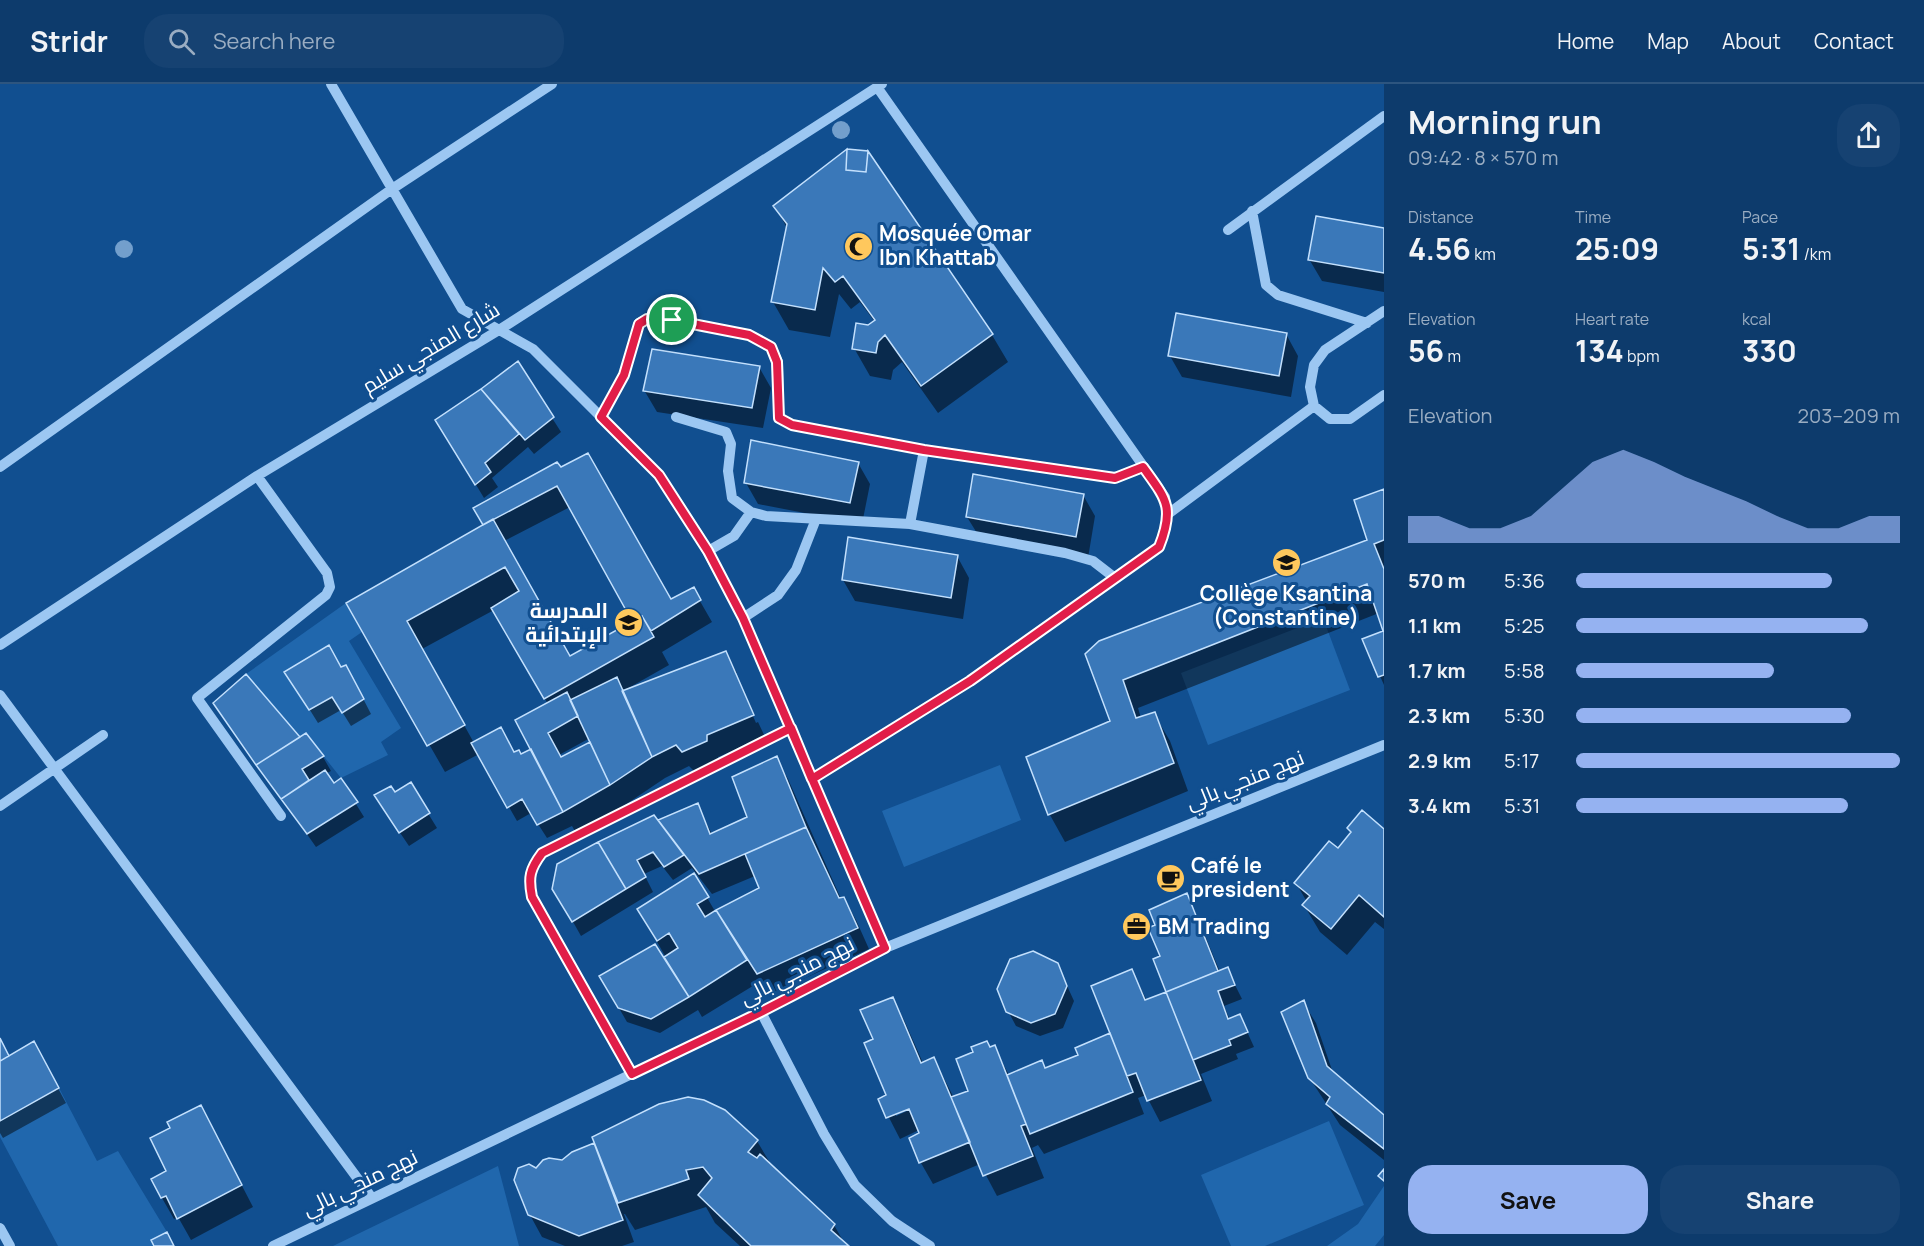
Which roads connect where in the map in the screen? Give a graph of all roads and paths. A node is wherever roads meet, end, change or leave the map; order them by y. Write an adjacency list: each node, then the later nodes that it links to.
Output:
1 (331, 84): 5 (street)
2 (552, 84): 5 (street)
3 (879, 86): 10 (street, شارع المنجي سليم); 17 (street)
4 (1384, 116): 6 (street)
5 (392, 189): 10 (street); 16 (street)
6 (1252, 211): 7 (street); 9 (street)
7 (1228, 230)
8 (1384, 311): 9 (street)
9 (1367, 323): 12 (street)
10 (499, 330): 13 (street); 18 (street, شارع المنجي سليم)
11 (1384, 395): 12 (street)
12 (1314, 406): 20 (street)
13 (601, 417): 15 (street); 23 (street)
14 (676, 417): 19 (street)
15 (924, 450): 17 (street); 22 (street)
16 (0, 467)
17 (1143, 467): 20 (street)
18 (257, 476): 26 (street, شارع المنجي سليم); 34 (street)
19 (751, 512): 21 (street); 23 (street)
20 (1168, 514): 24 (street)
21 (816, 519): 22 (street); 25 (street)
22 (910, 524): 24 (street)
23 (708, 551): 25 (street)
24 (1114, 578): 32 (street)
25 (743, 618): 28 (street)
26 (0, 645)
27 (0, 696): 31 (street)
28 (791, 728): 32 (street); 37 (street)
29 (103, 735): 31 (street)
30 (1384, 745): 35 (street, نهج منجي بالي)
31 (55, 768): 33 (street); 38 (street)
32 (812, 779): 35 (street)
33 (0, 806)
34 (281, 816)
35 (885, 948): 36 (street, نهج منجي بالي)
36 (761, 1012): 37 (street, نهج منجي بالي); 42 (street)
37 (632, 1074): 38 (street, نهج منجي بالي)
38 (372, 1198): 41 (street, نهج منجي بالي)
39 (0, 1228): 40 (street)
40 (10, 1246)
41 (273, 1246)
42 (930, 1246)

